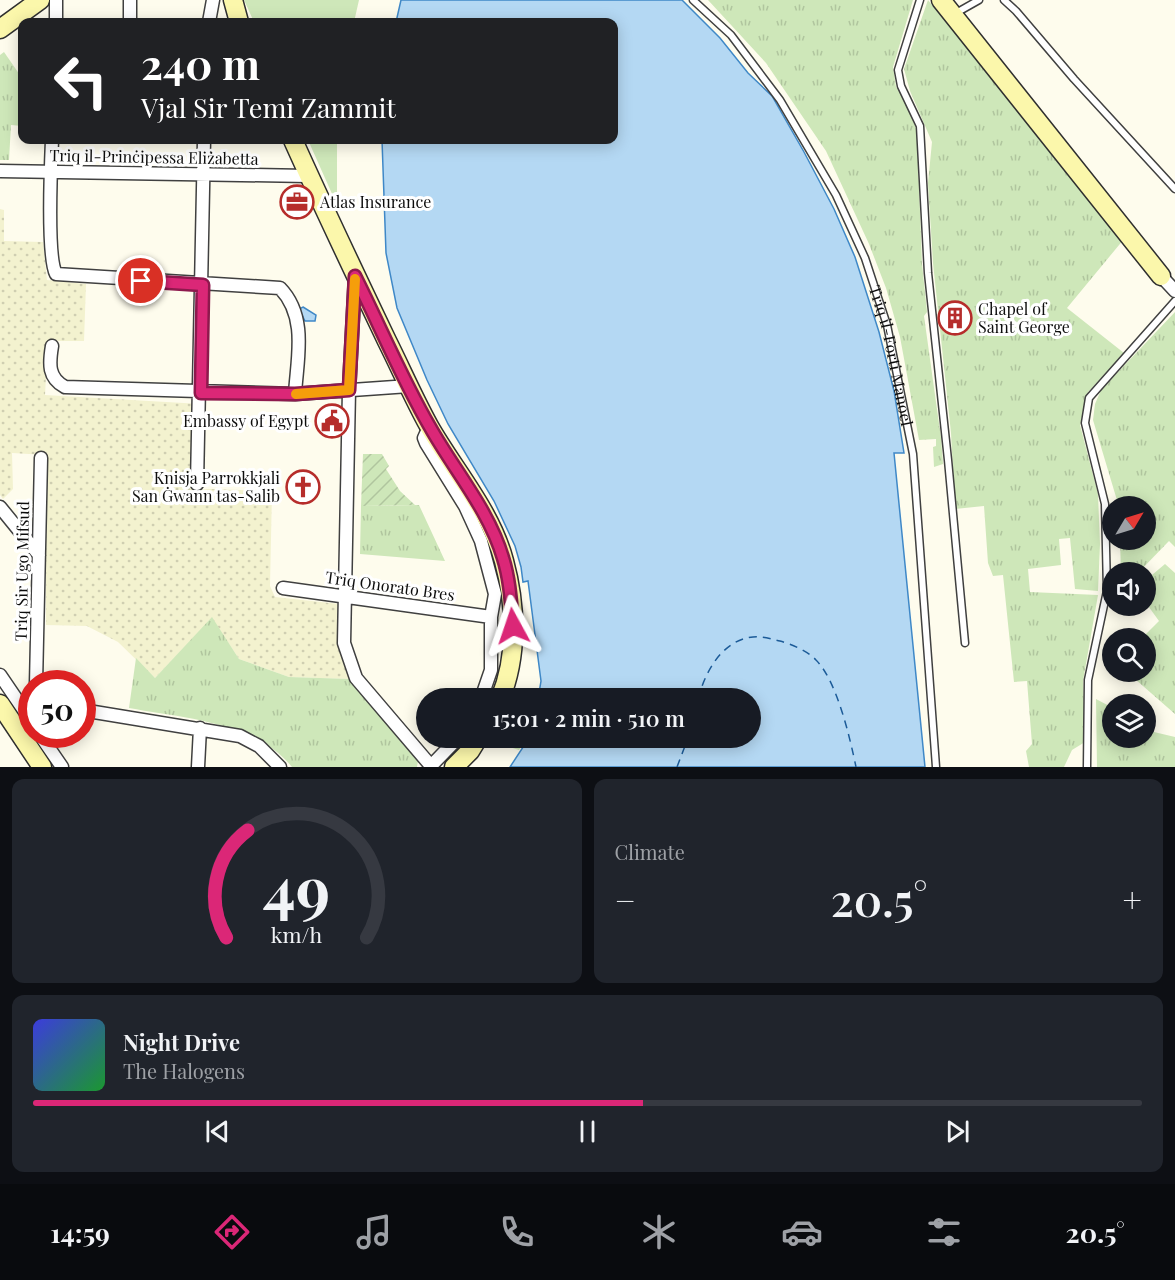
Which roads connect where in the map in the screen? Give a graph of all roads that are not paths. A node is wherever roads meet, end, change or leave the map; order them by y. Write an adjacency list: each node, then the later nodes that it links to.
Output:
1 (40, 0): 16 (main road)
2 (56, 0): 12 (street)
3 (130, 0): 13 (street)
4 (213, 0): 14 (street)
5 (233, 0): 15 (main road)
6 (693, 0): 61 (lane, Triq il-Forti Manoel)
7 (920, 0): 43 (lane)
8 (941, 0): 11 (main road)
9 (979, 0): 11 (lane)
10 (1004, 0): 24 (lane)
11 (953, 16): 26 (main road)
12 (56, 18)
13 (130, 18)
14 (210, 18)
15 (238, 18)
16 (0, 28)
17 (52, 144): 21 (street)
18 (204, 144): 22 (street)
19 (295, 144): 23 (main road)
20 (0, 171): 21 (street, Triq il-Prinċipessa Eliżabetta)
21 (51, 172): 22 (street, Triq il-Prinċipessa Eliżabetta); 27 (street)
22 (203, 173): 23 (street, Triq il-Prinċipessa Eliżabetta); 27 (street)
23 (308, 176): 25 (main road)
24 (1175, 189)
25 (355, 276): 31 (main road); 32 (street)
26 (1161, 276): 28 (street)
27 (203, 285): 33 (street); 34 (street)
28 (1175, 291)
29 (1175, 301): 62 (lane)
30 (52, 346): 33 (street)
31 (409, 386): 32 (street); 35 (main road)
32 (349, 390): 34 (street); 41 (street)
33 (201, 393): 34 (street); 37 (street)
34 (295, 394)
35 (429, 427): 42 (street); 47 (main road)
36 (41, 458): 39 (street, Triq Sir Ugo Mifsud)
37 (197, 484)
38 (0, 507): 39 (street)
39 (39, 555): 44 (street, Triq Sir Ugo Mifsud)
40 (283, 588): 41 (street, Triq Onorato Bres)
41 (344, 596): 42 (street, Triq Onorato Bres); 55 (street)
42 (491, 618): 46 (street)
43 (965, 643)
44 (36, 670)
45 (0, 675): 48 (street)
46 (485, 688)
47 (503, 688)
48 (18, 694)
49 (0, 704): 56 (main road)
50 (96, 712): 51 (street)
51 (200, 728): 58 (street); 59 (street)
52 (49, 748): 57 (street)
53 (448, 748): 55 (street)
54 (472, 748): 60 (main road)
55 (430, 766)
56 (42, 767)
57 (62, 767)
58 (198, 767)
59 (280, 767)
60 (454, 767)
61 (936, 767)
62 (1087, 767)

